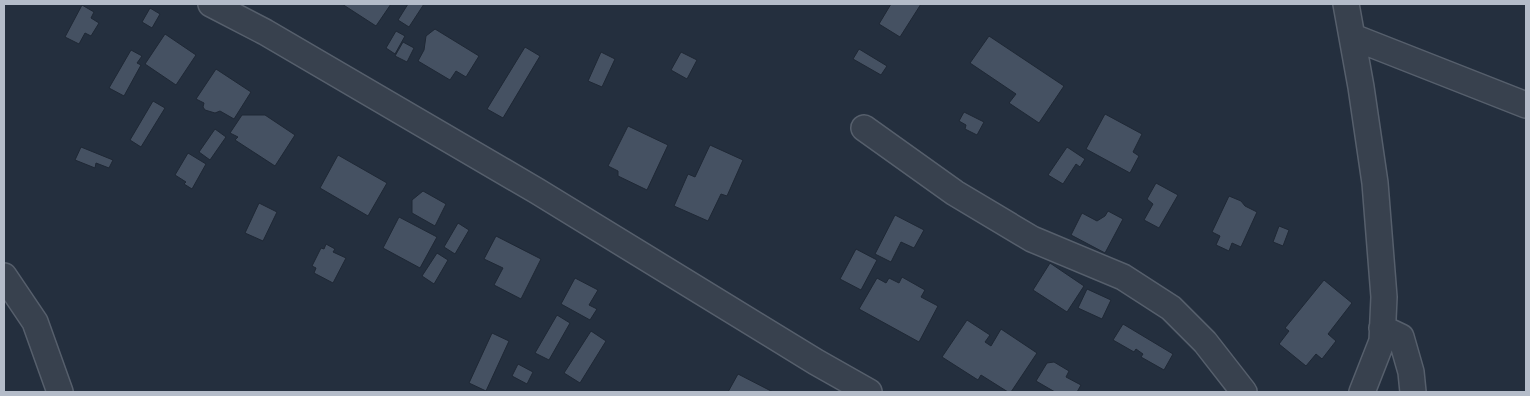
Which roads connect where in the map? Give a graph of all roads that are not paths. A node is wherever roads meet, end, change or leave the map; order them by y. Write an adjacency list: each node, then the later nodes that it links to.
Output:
1 (211, 4): 9 (street)
2 (1346, 4): 3 (street)
3 (1352, 37): 4 (street); 7 (street)
4 (1526, 105)
5 (864, 128): 10 (street)
6 (4, 276): 8 (street)
7 (1382, 328): 11 (street); 12 (street)
8 (60, 392)
9 (869, 392)
10 (1244, 392)
11 (1362, 392)
12 (1413, 392)

